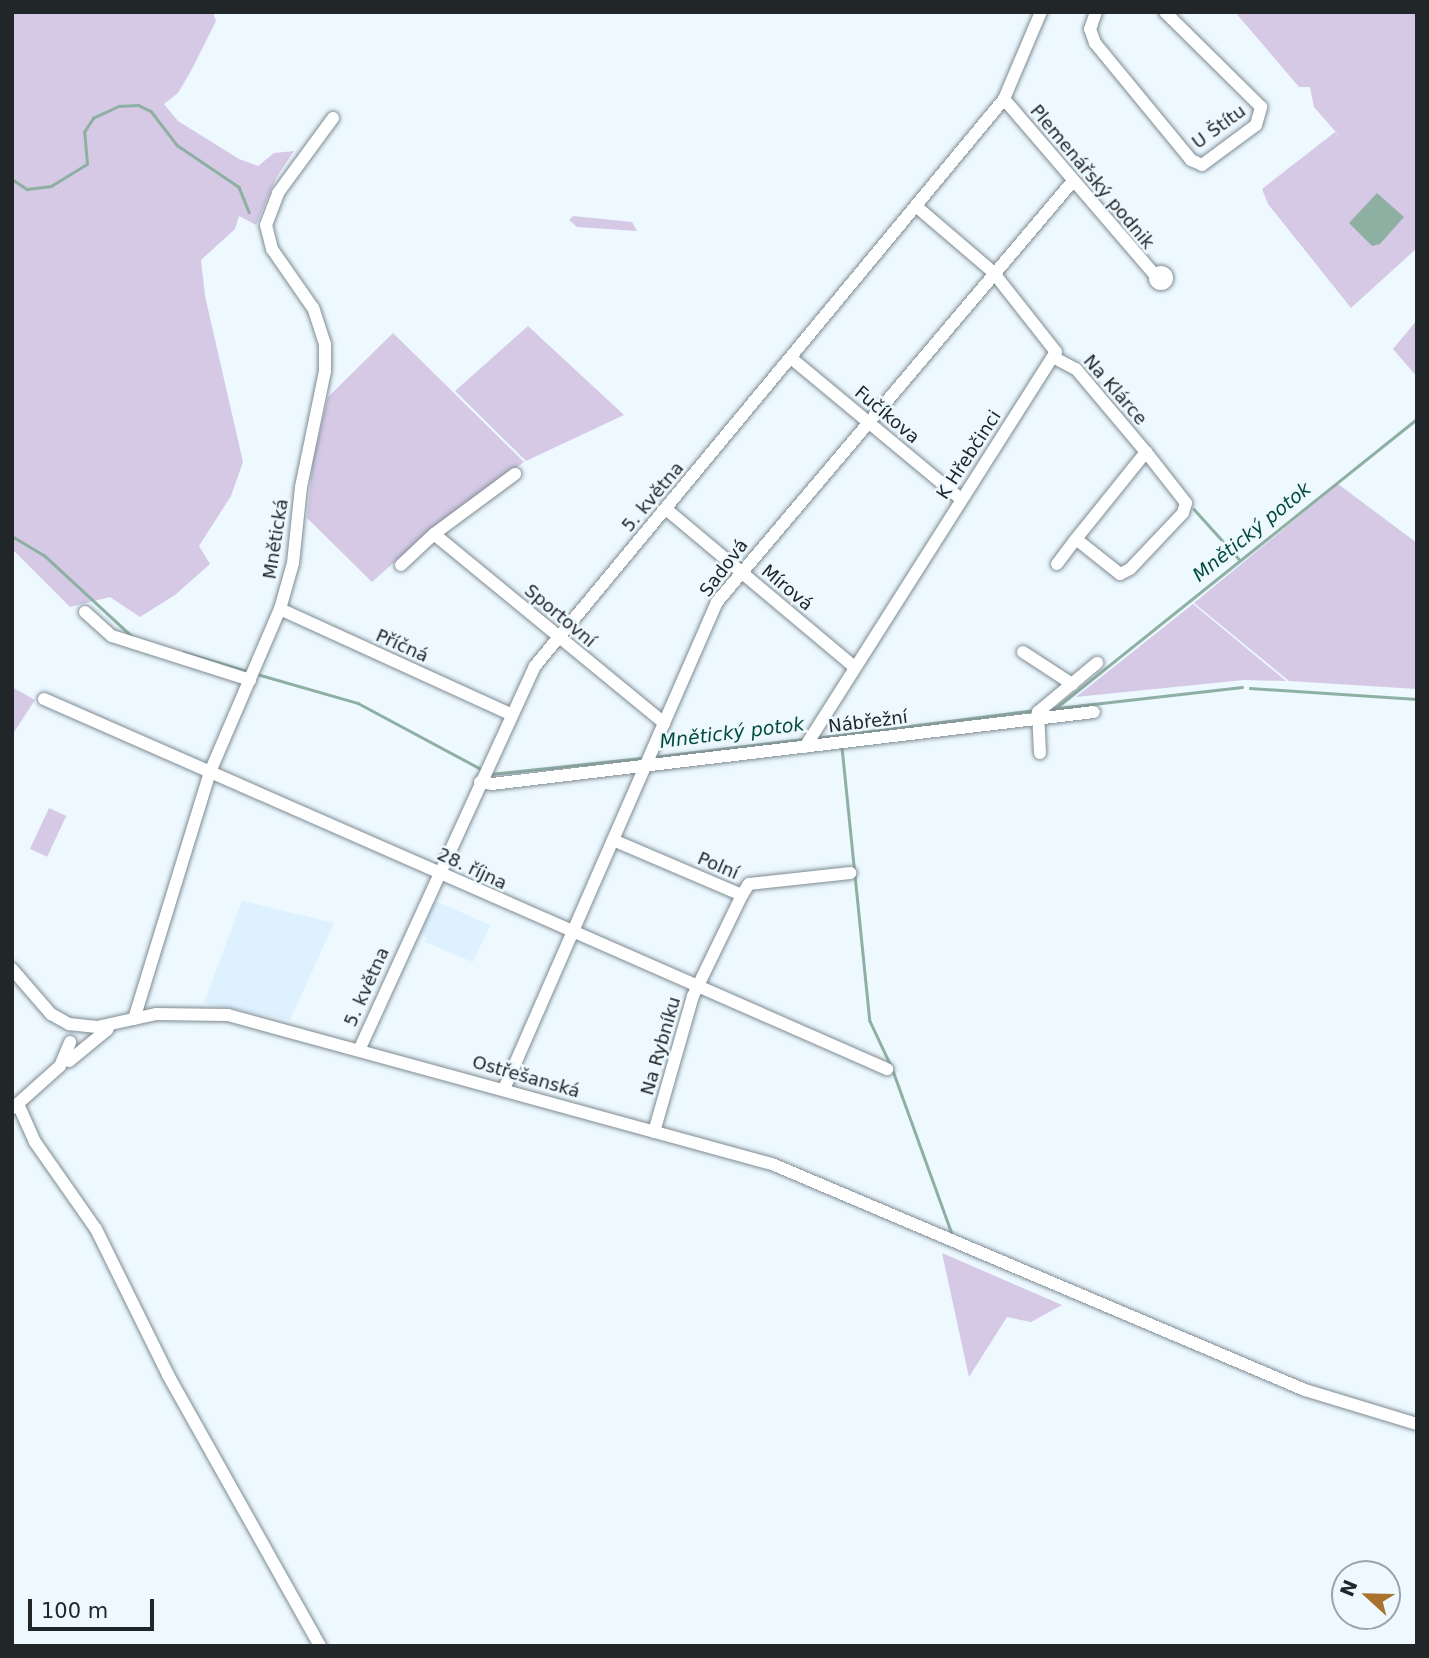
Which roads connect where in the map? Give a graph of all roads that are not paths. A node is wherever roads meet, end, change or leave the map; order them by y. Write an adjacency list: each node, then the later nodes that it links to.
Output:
1 (1041, 12): 4 (street, 5. května)
2 (1165, 12): 3 (street, U Štítu)
3 (1092, 14)
4 (1004, 99): 6 (street, Plemenářský podnik); 7 (street, 5. května)
5 (333, 118): 22 (street, Mnětická)
6 (1073, 181): 8 (street, Sadová); 9 (street, Plemenářský podnik)
7 (917, 207): 8 (street); 11 (street, 5. května)
8 (993, 272): 10 (street); 12 (street, Sadová)
9 (1160, 283)
10 (1053, 357): 13 (street, Na Klárce); 15 (street, K Hřebčinci)
11 (791, 358): 12 (street, Fučíkova); 16 (street, 5. května)
12 (868, 422): 15 (street, Fučíkova); 21 (street, Sadová)
13 (1146, 452): 18 (street, Na Klárce); 18 (street, Na Klárce)
14 (515, 474): 17 (street)
15 (961, 499): 27 (street, K Hřebčinci)
16 (666, 509): 21 (street, Mírová); 24 (street, 5. května)
17 (434, 534): 20 (street); 24 (street, Sportovní)
18 (1076, 539): 19 (street, Na Klárce)
19 (1057, 564)
20 (401, 565)
21 (741, 572): 27 (street, Mírová); 34 (street, Sadová)
22 (280, 609): 28 (street, Mnětická); 32 (street, Příčná)
23 (85, 612): 28 (street)
24 (558, 638): 32 (street, 5. května); 34 (street, Sportovní)
25 (1023, 652): 29 (street)
26 (1097, 663): 29 (street)
27 (853, 666): 35 (street, K Hřebčinci)
28 (250, 680): 38 (street, Mnětická)
29 (1072, 684): 33 (street)
30 (44, 699): 38 (street, 28. října)
31 (1094, 712): 33 (street, Nábřežní)
32 (510, 714): 39 (street, 5. května)
33 (1037, 718): 35 (street, Nábřežní); 36 (street)
34 (664, 723): 37 (street, Sadová)
35 (806, 742): 37 (street, Nábřežní)
36 (1040, 752)
37 (648, 760): 39 (street, Nábřežní); 40 (street, Sadová)
38 (210, 772): 41 (street, 28. října); 48 (street, Mnětická)
39 (480, 780): 41 (street, 5. května)
40 (613, 840): 43 (street, Polní); 44 (street, Sadová)
41 (438, 873): 44 (street, 28. října); 52 (street, 5. května)
42 (850, 873): 43 (street, Polní)
43 (741, 895): 46 (street, Na Rybníku)
44 (572, 933): 46 (street, 28. října); 55 (street, Sadová)
45 (12, 969): 47 (street)
46 (698, 988): 53 (street, 28. října); 57 (street, Na Rybníku)
47 (42, 1004): 49 (street); 50 (street)
48 (130, 1020): 49 (street, Ostřešanská); 51 (street); 52 (street, Ostřešanská)
49 (81, 1024): 50 (street); 51 (street)
50 (70, 1041): 51 (street); 54 (street)
51 (89, 1044): 54 (street)
52 (360, 1048): 55 (street, Ostřešanská)
53 (887, 1069)
54 (55, 1072): 56 (street)
55 (504, 1089): 57 (street, Ostřešanská)
56 (15, 1106): 59 (street)
57 (654, 1132): 58 (street, Ostřešanská)
58 (1417, 1424)
59 (320, 1646)

